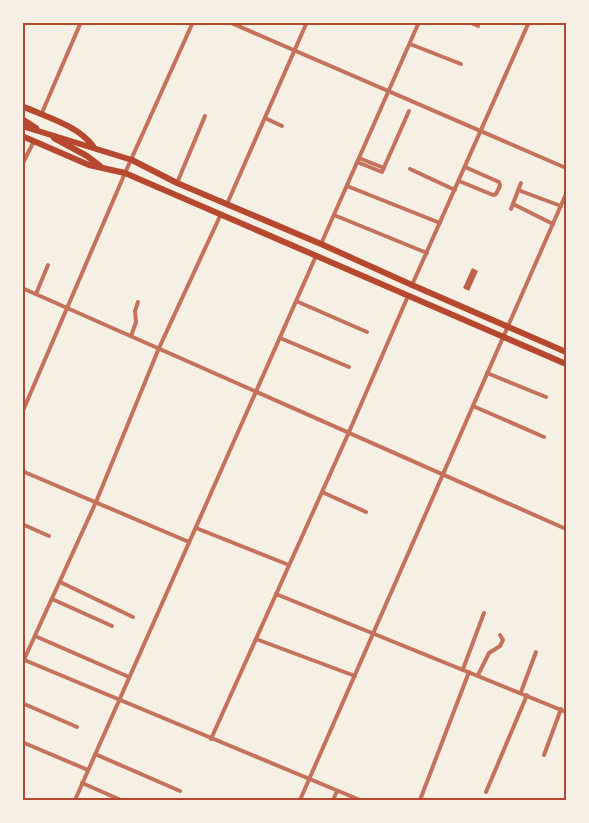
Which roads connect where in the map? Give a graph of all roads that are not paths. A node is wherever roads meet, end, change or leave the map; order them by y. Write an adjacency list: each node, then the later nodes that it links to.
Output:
1 (81, 22): 15 (street)
2 (192, 22): 26 (street)
3 (228, 22): 10 (street)
4 (307, 22): 10 (street)
5 (419, 22): 9 (street)
6 (469, 22): 8 (street)
7 (529, 22): 22 (street)
8 (478, 26)
9 (410, 44): 11 (street); 12 (street)
10 (295, 51): 12 (street); 17 (street)
11 (461, 64)
12 (389, 91): 22 (street); 27 (street)
13 (22, 106): 15 (main road)
14 (409, 111): 27 (street)
15 (41, 115): 25 (main road)
16 (205, 116): 35 (street)
17 (265, 118): 20 (street); 41 (street)
18 (22, 119): 21 (main road)
19 (22, 126): 21 (main road)
20 (282, 126)
21 (42, 131): 25 (main road); 29 (main road)
22 (481, 132): 30 (street); 31 (street)
23 (22, 136): 24 (main road)
24 (34, 141): 28 (street); 29 (main road)
25 (94, 147): 26 (main road)
26 (132, 160): 33 (street); 35 (main road)
27 (358, 160): 37 (street)
28 (22, 165)
29 (101, 167): 33 (main road)
30 (465, 167): 34 (street); 34 (street)
31 (566, 168)
32 (410, 169): 38 (street)
33 (125, 174): 45 (main road); 59 (street)
34 (459, 181): 38 (street)
35 (177, 183): 41 (main road)
36 (521, 183): 39 (street)
37 (347, 186): 46 (street); 47 (street)
38 (455, 190): 47 (street)
39 (518, 190): 42 (street); 43 (street)
40 (566, 194): 43 (street)
41 (227, 204): 49 (main road)
42 (513, 204): 44 (street); 48 (street)
43 (561, 206): 48 (street)
44 (511, 209)
45 (220, 214): 51 (main road); 65 (street)
46 (334, 215): 49 (street); 50 (street)
47 (440, 223): 50 (street)
48 (553, 224): 60 (street)
49 (321, 244): 53 (main road)
50 (427, 253): 53 (street)
51 (316, 256): 56 (main road); 57 (street)
52 (48, 265): 55 (street)
53 (412, 285): 60 (main road)
54 (22, 288): 55 (street)
55 (36, 294): 59 (street)
56 (408, 296): 63 (main road); 74 (street)
57 (296, 301): 61 (street); 64 (street)
58 (138, 302): 62 (street)
59 (68, 308): 62 (street); 73 (street)
60 (508, 326): 63 (street); 66 (main road)
61 (367, 332)
62 (131, 336): 65 (street)
63 (504, 336): 67 (main road); 69 (street)
64 (280, 338): 68 (street); 70 (street)
65 (159, 348): 70 (street); 79 (street)
66 (566, 352)
67 (566, 364)
68 (350, 367)
69 (487, 373): 71 (street); 72 (street)
70 (256, 391): 74 (street); 82 (street)
71 (546, 398)
72 (473, 406): 75 (street); 77 (street)
73 (22, 413)
74 (349, 432): 77 (street); 78 (street)
75 (544, 438)
76 (22, 471): 79 (street)
77 (444, 474): 83 (street); 93 (street)
78 (322, 492): 80 (street); 86 (street)
79 (96, 502): 85 (street); 87 (street)
80 (366, 512)
81 (22, 524): 84 (street)
82 (196, 528): 85 (street); 86 (street)
83 (566, 529)
84 (49, 536)
85 (189, 542): 103 (street)
86 (289, 566): 88 (street)
87 (60, 582): 89 (street); 91 (street)
88 (276, 594): 93 (street); 96 (street)
89 (52, 599): 92 (street); 95 (street)
90 (484, 613): 99 (street)
91 (133, 617)
92 (112, 626)
93 (373, 634): 99 (street); 102 (street)
94 (500, 635): 101 (street)
95 (35, 636): 98 (street); 103 (street)
96 (256, 639): 102 (street); 111 (street)
97 (536, 652): 104 (street)
98 (23, 661): 106 (street)
99 (463, 669): 100 (street)
100 (469, 672): 101 (street); 126 (street)
101 (478, 675): 104 (street)
102 (355, 676): 116 (street)
103 (129, 677): 106 (street)
104 (521, 692): 105 (street)
105 (527, 695): 108 (street); 120 (street)
106 (120, 700): 111 (street); 113 (street)
107 (22, 703): 110 (street)
108 (560, 709): 109 (street); 114 (street)
109 (566, 712)
110 (77, 726)
111 (211, 739): 116 (street)
112 (22, 742): 115 (street)
113 (96, 754): 115 (street); 118 (street)
114 (544, 756)
115 (88, 770): 117 (street)
116 (309, 780): 119 (street); 123 (street)
117 (82, 783): 121 (street); 122 (street)
118 (180, 791)
119 (338, 791): 124 (street); 125 (street)
120 (486, 792)
121 (75, 800)
122 (121, 800)
123 (300, 800)
124 (333, 800)
125 (360, 800)
126 (420, 800)

